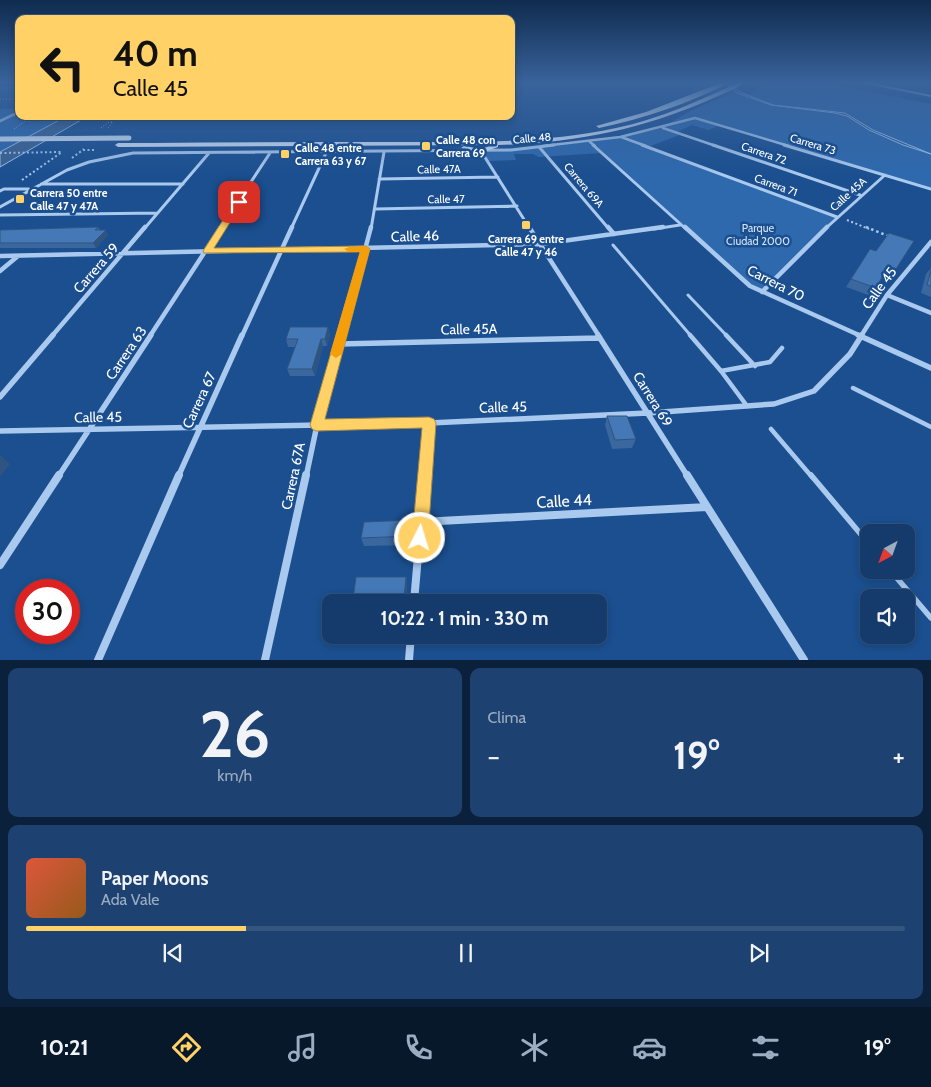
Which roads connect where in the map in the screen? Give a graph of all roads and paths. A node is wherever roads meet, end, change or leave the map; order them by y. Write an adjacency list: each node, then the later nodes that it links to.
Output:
1 (652, 113): 7 (main road)
2 (673, 113): 9 (main road, Calle 48)
3 (15, 114): 6 (street)
4 (690, 119): 8 (street, Calle 48); 24 (street, Carrera 73)
5 (26, 120): 10 (path)
6 (0, 121)
7 (591, 128)
8 (662, 128): 11 (street, Calle 48); 32 (street, Carrera 72)
9 (582, 132): 12 (main road, Calle 48, bridge); 13 (main road, Calle 48)
10 (7, 133)
11 (620, 137): 14 (street, Calle 48); 38 (street, Carrera 71)
12 (0, 139)
13 (512, 142): 15 (main road, Calle 48); 18 (main road)
14 (590, 142): 17 (street, Calle 48); 39 (street, Carrera 70)
15 (444, 144): 16 (main road, Calle 48); 18 (main road)
16 (0, 146)
17 (540, 148): 18 (street, Calle 48); 40 (street, Carrera 69A)
18 (481, 151): 20 (street, Calle 48); 25 (street, Carrera 69)
19 (0, 152): 27 (path)
20 (384, 152): 23 (street, Calle 48); 26 (street, Carrera 67A)
21 (209, 153): 22 (street, Calle 48); 27 (street, Calle 48); 28 (street, Carrera 59)
22 (270, 153): 23 (street, Calle 48); 46 (street, Carrera 63)
23 (326, 153): 47 (street, Carrera 67)
24 (885, 175): 30 (street, Carrera 73); 32 (street, Calle 45A)
25 (498, 177): 26 (street, Calle 47A); 33 (street, Carrera 69)
26 (379, 179): 35 (street, Carrera 67A)
27 (40, 183): 28 (street); 29 (street, Calle 48)
28 (182, 184): 36 (street, Carrera 59)
29 (29, 189): 31 (street); 34 (street, Calle 48)
30 (931, 189)
31 (0, 191)
32 (860, 195): 38 (street, Calle 45A)
33 (517, 206): 35 (street, Calle 47); 43 (street, Carrera 69)
34 (0, 207)
35 (375, 209): 45 (street, Carrera 67A)
36 (158, 213): 37 (street); 48 (street, Carrera 59)
37 (0, 215)
38 (837, 217): 41 (path); 52 (street, Calle 45A)
39 (680, 225): 40 (street, Calle 46); 52 (street, Carrera 70)
40 (614, 234): 43 (street, Calle 46)
41 (890, 236)
42 (931, 242): 54 (street, Calle 45)
43 (541, 244): 45 (street, Calle 46); 57 (street, Carrera 69)
44 (613, 246): 62 (lane)
45 (366, 249): 47 (street, Calle 46); 58 (street, Carrera 67A)
46 (208, 251): 47 (street, Calle 46); 48 (street, Calle 46); 72 (street, Carrera 63)
47 (281, 251): 70 (street, Carrera 67)
48 (123, 254): 50 (street, Calle 46); 64 (street, Carrera 59)
49 (0, 256): 50 (street, Calle 46)
50 (19, 256): 51 (street)
51 (0, 271)
52 (762, 292): 56 (street, Carrera 70)
53 (688, 295): 60 (lane)
54 (887, 295): 55 (street); 56 (street, Calle 45)
55 (931, 313)
56 (861, 336): 61 (street, Carrera 70); 65 (street, Calle 45)
57 (600, 338): 58 (street, Calle 45A); 66 (street, Carrera 69)
58 (339, 344): 68 (street, Carrera 67A)
59 (782, 348): 60 (lane)
60 (755, 366): 62 (lane)
61 (931, 368)
62 (721, 371): 65 (lane)
63 (853, 388): 69 (lane)
64 (0, 397)
65 (747, 406): 66 (street, Calle 45)
66 (648, 413): 67 (street, Calle 45); 74 (street, Carrera 69)
67 (429, 423): 68 (street, Calle 45); 75 (street)
68 (316, 425): 70 (street, Calle 45); 83 (street, Carrera 67A)
69 (931, 427)
70 (200, 428): 72 (street, Calle 45); 82 (street, Carrera 67)
71 (771, 429): 76 (lane)
72 (89, 430): 73 (street, Calle 45); 77 (street, Carrera 63)
73 (0, 432)
74 (707, 507): 75 (street, Calle 44); 85 (street, Carrera 69)
75 (421, 522): 79 (street)
76 (860, 533)
77 (0, 565)
78 (898, 579): 80 (lane)
79 (415, 594)
80 (931, 618)
81 (410, 644): 84 (street)
82 (98, 660)
83 (265, 660)
84 (409, 660)
85 (804, 660)

